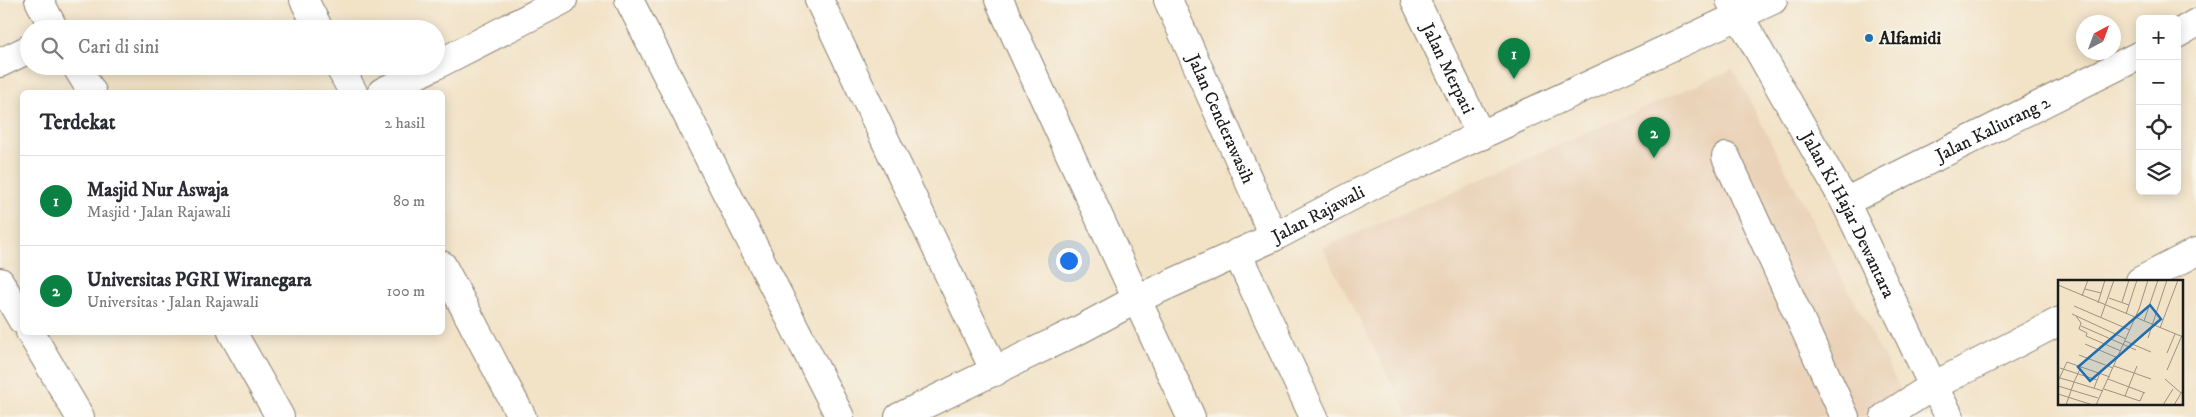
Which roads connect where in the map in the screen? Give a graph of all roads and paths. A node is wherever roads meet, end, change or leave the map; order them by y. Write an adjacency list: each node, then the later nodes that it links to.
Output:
1 (39, 0): 11 (street)
2 (304, 0): 12 (street)
3 (563, 0): 17 (street)
4 (629, 0): 44 (street)
5 (819, 0): 39 (street)
6 (999, 0): 34 (street)
7 (1168, 0): 28 (street, Jalan Cenderawasih)
8 (1415, 0): 25 (street, Jalan Merpati)
9 (1773, 0): 10 (street, Jalan Rajawali)
10 (1735, 8): 25 (street, Jalan Rajawali); 27 (street, Jalan Ki Hajar Dewantara)
11 (49, 20)
12 (314, 20)
13 (2196, 23): 14 (street)
14 (2181, 32)
15 (20, 53): 18 (street)
16 (2136, 57): 27 (street, Jalan Kaliurang 2)
17 (445, 61)
18 (0, 63)
19 (82, 75): 22 (street)
20 (344, 75): 23 (street)
21 (417, 75): 24 (street)
22 (91, 90)
23 (351, 90)
24 (386, 90)
25 (1481, 136): 28 (street, Jalan Rajawali)
26 (1726, 157): 48 (street)
27 (1846, 202): 40 (street, Jalan Ki Hajar Dewantara)
28 (1274, 236): 30 (street, Jalan Rajawali)
29 (2196, 252): 32 (street)
30 (1237, 253): 34 (street, Jalan Rajawali); 47 (street)
31 (445, 271): 43 (street)
32 (2142, 280)
33 (0, 282): 35 (street)
34 (1136, 299): 39 (street, Jalan Rajawali); 46 (street)
35 (20, 317)
36 (2058, 322): 40 (street)
37 (32, 335): 41 (street)
38 (234, 335): 42 (street)
39 (995, 372): 45 (street, Jalan Rajawali)
40 (1933, 386): 49 (street); 50 (street, Jalan Ki Hajar Dewantara)
41 (80, 417)
42 (280, 417)
43 (522, 417)
44 (840, 417)
45 (899, 417)
46 (1191, 417)
47 (1314, 417)
48 (1845, 417)
49 (1885, 417)
50 (1950, 417)

